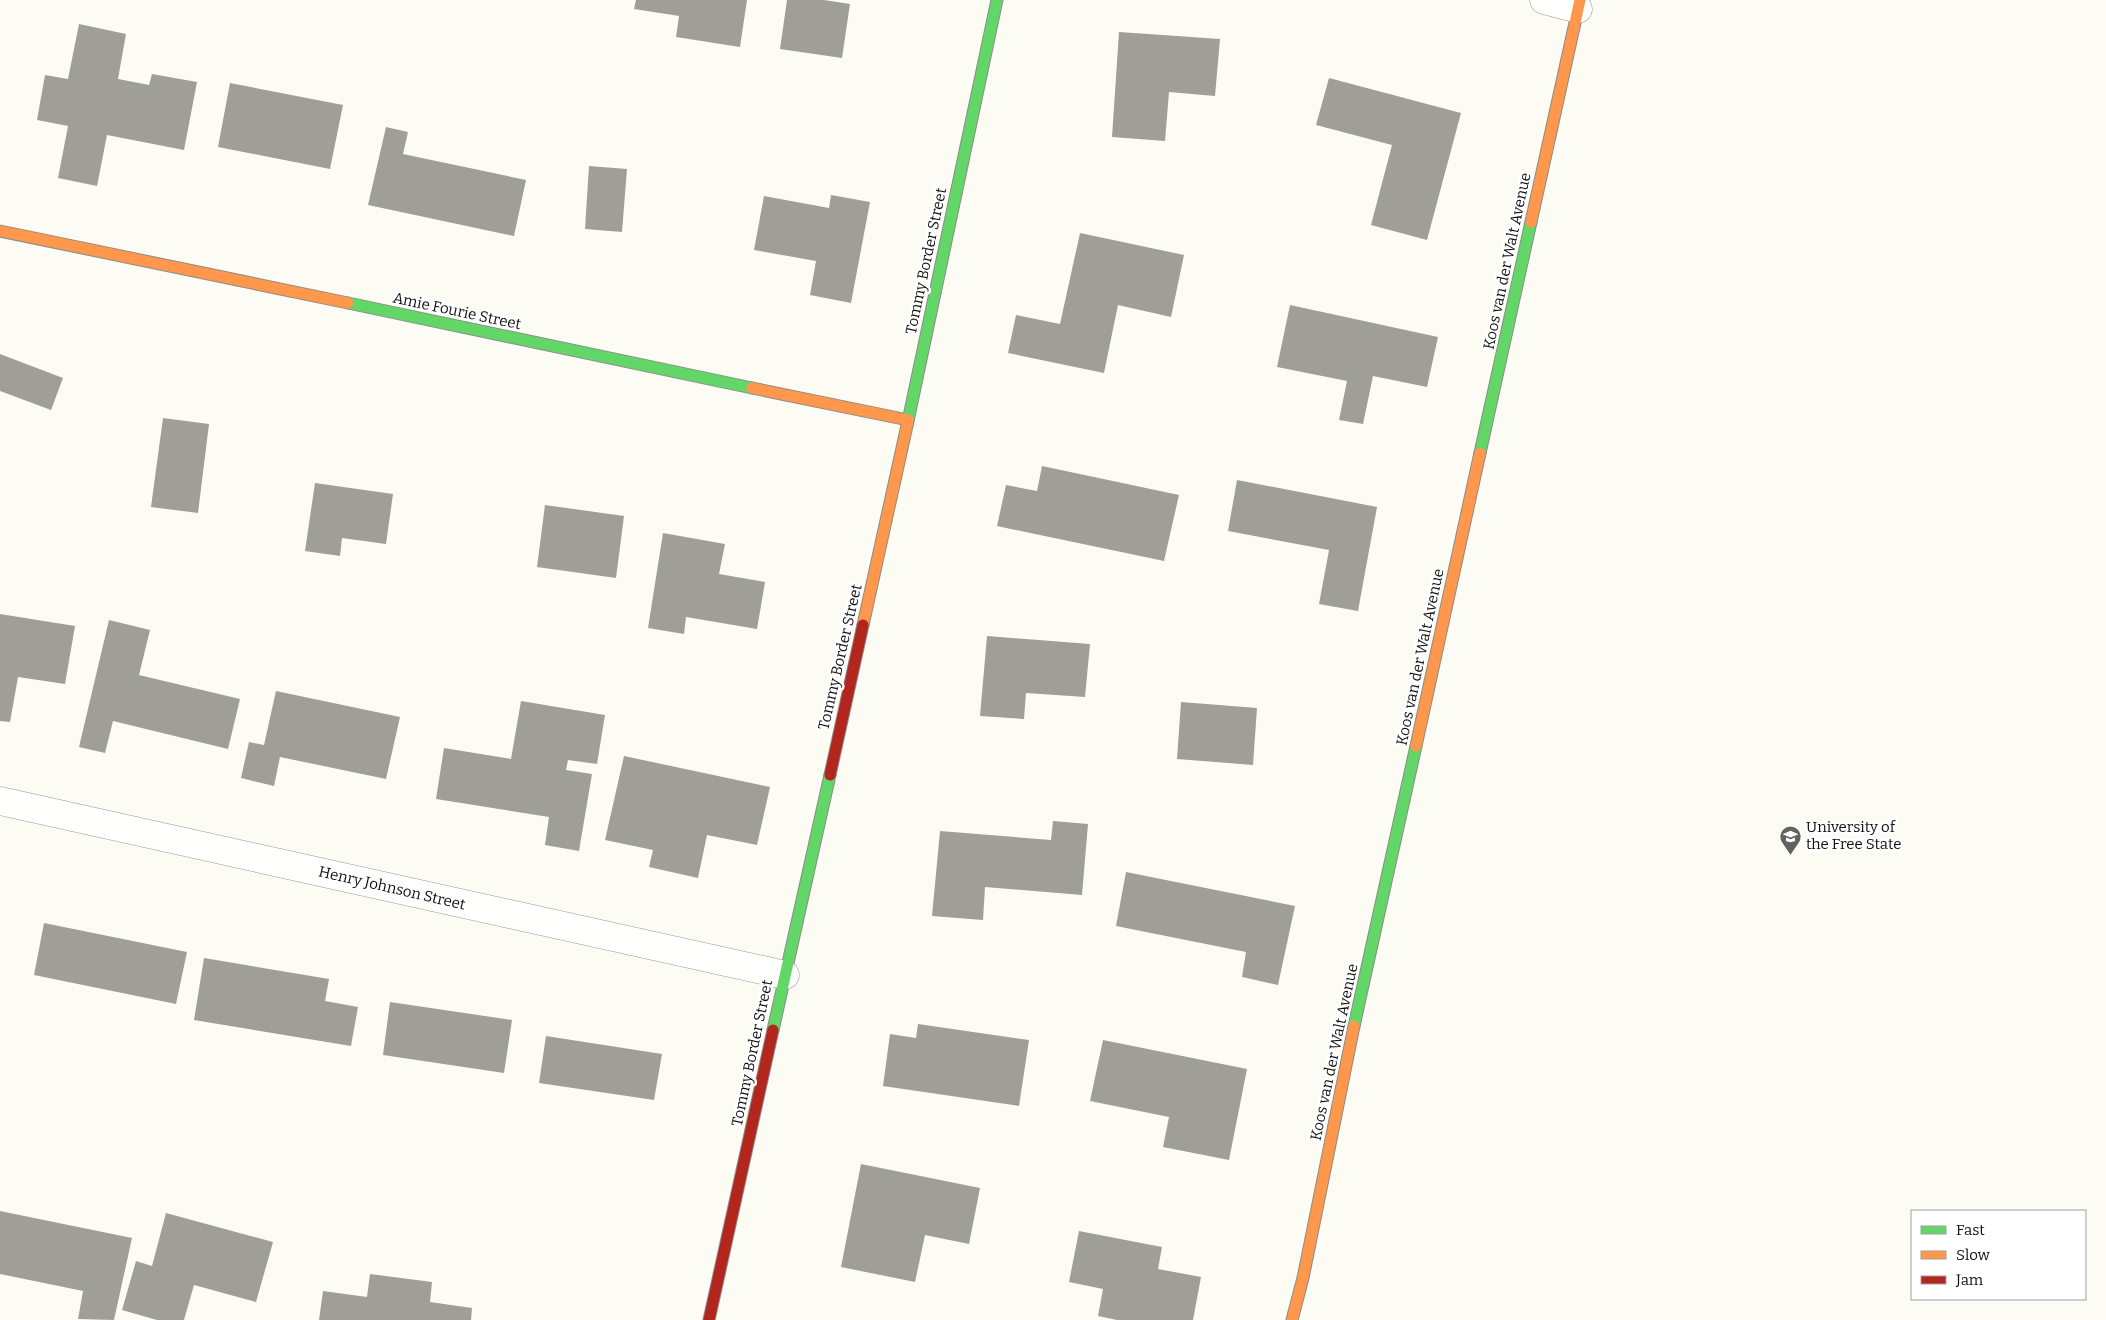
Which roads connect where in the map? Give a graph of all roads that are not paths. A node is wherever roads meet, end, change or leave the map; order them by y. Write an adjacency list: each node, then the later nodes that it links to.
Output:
1 (997, 0): 5 (street, Tommy Border Street)
2 (1544, 0): 3 (street)
3 (1579, 4): 9 (street, Koos van der Walt Avenue)
4 (0, 231): 5 (street, Amie Fourie Street)
5 (908, 420): 7 (street, Tommy Border Street)
6 (0, 801): 7 (street, Henry Johnson Street)
7 (785, 975): 8 (street, Tommy Border Street)
8 (709, 1320)
9 (1292, 1320)

